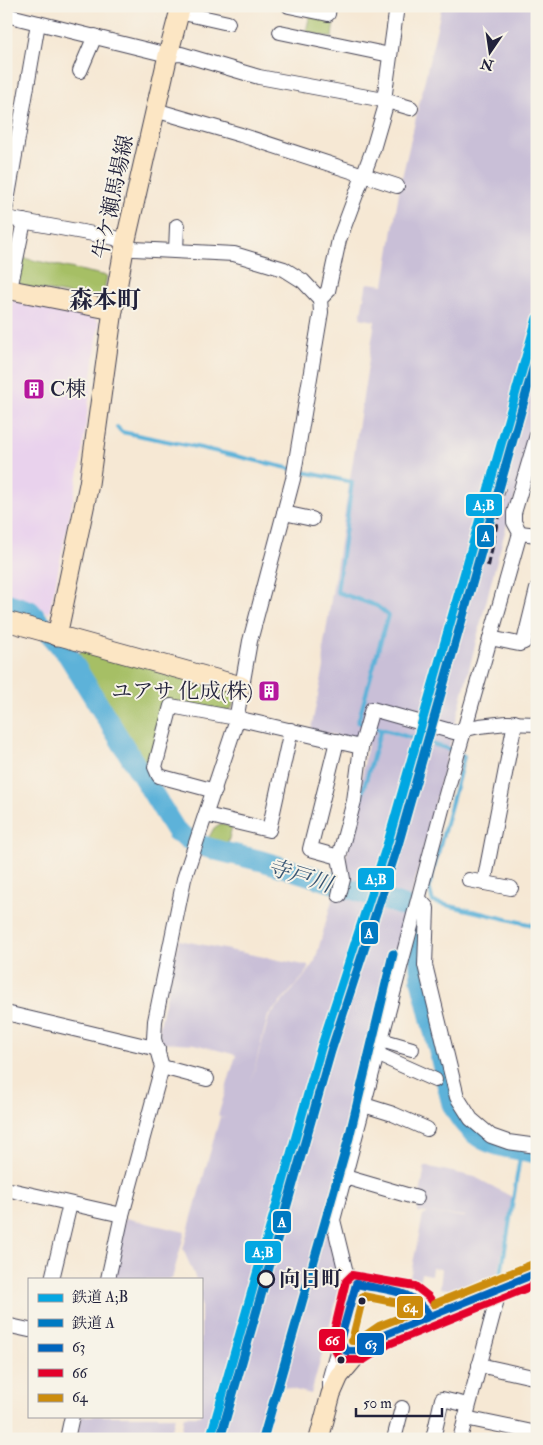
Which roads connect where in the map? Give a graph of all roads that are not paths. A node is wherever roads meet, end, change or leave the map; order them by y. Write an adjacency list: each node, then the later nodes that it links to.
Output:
1 (289, 6): 2 (street)
2 (329, 6)
3 (398, 6): 11 (street)
4 (180, 9): 7 (street); 10 (street, 牛ケ瀬馬場線)
5 (6, 15): 6 (street)
6 (38, 22): 9 (street); 18 (street)
7 (228, 23)
8 (280, 32): 11 (street)
9 (95, 36): 10 (street); 12 (street)
10 (168, 55): 13 (street); 15 (street, 牛ケ瀬馬場線)
11 (390, 56): 13 (street)
12 (80, 71)
13 (384, 100): 14 (street); 16 (street)
14 (411, 108)
15 (155, 110): 16 (street); 22 (street, 牛ケ瀬馬場線)
16 (364, 176): 17 (street); 25 (street)
17 (397, 186)
18 (6, 206)
19 (6, 218): 20 (street)
20 (24, 221): 22 (street); 24 (street)
21 (177, 226): 23 (street)
22 (125, 244): 23 (street); 26 (street, 牛ケ瀬馬場線)
23 (176, 251): 25 (street)
24 (8, 289): 26 (street)
25 (320, 299): 28 (street)
26 (113, 310): 34 (street, 牛ケ瀬馬場線)
27 (537, 435): 30 (street)
28 (284, 513): 29 (street); 36 (street)
29 (312, 519)
30 (520, 533): 31 (street); 35 (street)
31 (536, 533)
32 (537, 589): 35 (street)
33 (6, 621): 34 (street)
34 (57, 636): 36 (street)
35 (490, 638): 40 (street)
36 (241, 686): 37 (street)
37 (236, 718): 41 (street); 44 (street); 44 (street)
38 (515, 722): 39 (street); 40 (street); 48 (street)
39 (537, 724)
40 (465, 728): 43 (street); 51 (street)
41 (291, 730): 42 (street); 45 (street)
42 (337, 741): 43 (street); 46 (street)
43 (361, 747): 46 (street)
44 (215, 791): 45 (street)
45 (206, 815): 54 (street)
46 (339, 857): 49 (street)
47 (470, 880): 48 (street)
48 (484, 883): 50 (street)
49 (341, 888)
50 (511, 888)
51 (416, 909): 53 (street); 62 (street)
52 (6, 1013): 54 (street)
53 (381, 1040): 55 (street); 56 (street)
54 (158, 1049): 57 (street)
55 (412, 1049)
56 (377, 1054): 59 (street); 60 (street)
57 (162, 1067): 58 (street); 67 (street)
58 (207, 1079)
59 (435, 1080)
60 (364, 1105): 61 (street); 63 (street)
61 (427, 1129)
62 (537, 1146)
63 (345, 1177): 65 (street); 71 (street)
64 (6, 1189): 66 (street)
65 (417, 1198)
66 (70, 1204): 67 (street); 69 (street)
67 (122, 1216): 70 (street)
68 (537, 1272): 72 (street)
69 (52, 1278)
70 (108, 1278)
71 (356, 1284): 73 (street); 76 (street)
72 (500, 1288): 73 (street); 78 (street)
73 (430, 1316): 77 (street)
74 (6, 1325): 75 (street)
75 (28, 1330)
76 (340, 1341): 77 (street); 80 (street)
77 (360, 1351): 80 (street)
78 (479, 1365): 79 (street); 82 (street)
79 (537, 1378)
80 (331, 1394): 86 (street)
81 (402, 1408): 87 (street)
82 (466, 1411): 84 (street); 88 (street); 89 (street)
83 (72, 1418): 85 (street)
84 (537, 1433)
85 (67, 1439)
86 (319, 1439)
87 (394, 1439)
88 (433, 1439)
89 (460, 1439)

